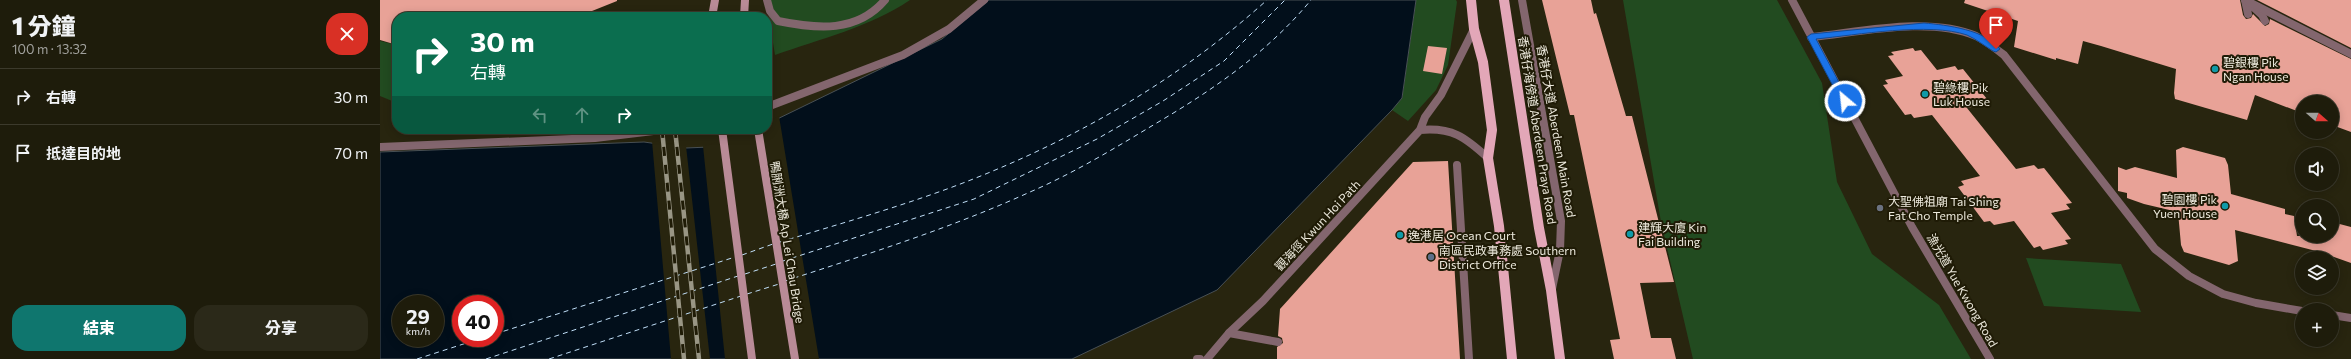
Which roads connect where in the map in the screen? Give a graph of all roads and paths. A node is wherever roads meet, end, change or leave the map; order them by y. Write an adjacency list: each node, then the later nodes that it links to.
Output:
1 (715, 0): 11 (main road)
2 (745, 0): 12 (main road)
3 (767, 0): 13 (street)
4 (884, 0): 14 (street)
5 (984, 0): 20 (street)
6 (1471, 0): 17 (main road)
7 (1504, 0): 28 (main road, 香港仔海傍道 Aberdeen Praya Road)
8 (1522, 0): 28 (street, 香港仔大道 Aberdeen Main Road)
9 (1792, 0): 18 (street, 漁光道 Yue Kwong Road)
10 (2245, 0): 15 (street); 16 (street); 19 (street)
11 (713, 12)
12 (744, 12)
13 (771, 12)
14 (772, 14)
15 (2248, 14)
16 (2265, 21)
17 (1474, 29): 21 (street, 觀海徑 Kwun Hoi Path); 26 (main road)
18 (1811, 37): 29 (street); 40 (street, 漁光道 Yue Kwong Road)
19 (2351, 54)
20 (772, 105)
21 (1420, 130): 26 (street); 32 (street, 觀海徑 Kwun Hoi Path)
22 (628, 134): 25 (street)
23 (723, 134): 34 (main road)
24 (759, 134): 35 (main road, 鴨脷洲大橋 Ap Lei Chau Bridge)
25 (380, 147)
26 (1488, 158): 38 (main road)
27 (1457, 165): 37 (street)
28 (1551, 290): 39 (main road, 香港仔海傍道 Aberdeen Praya Road)
29 (2295, 309)
30 (2339, 316): 31 (street)
31 (2351, 318)
32 (1229, 334): 33 (street); 36 (street, 觀海徑 Kwun Hoi Path)
33 (1278, 342)
34 (752, 359)
35 (795, 359)
36 (1201, 359)
37 (1469, 359)
38 (1512, 359)
39 (1560, 359)
40 (1990, 359)

